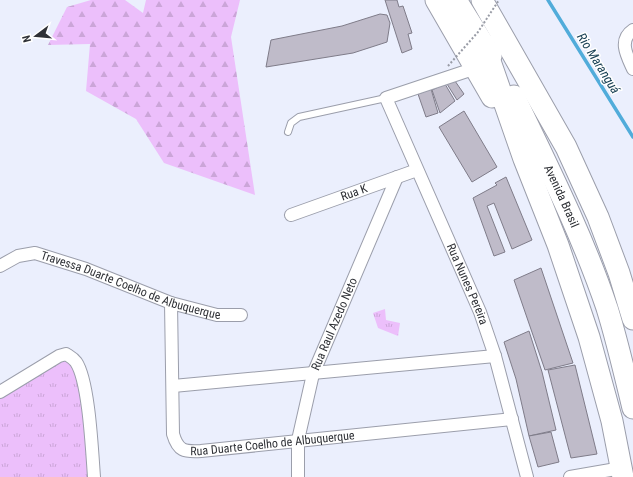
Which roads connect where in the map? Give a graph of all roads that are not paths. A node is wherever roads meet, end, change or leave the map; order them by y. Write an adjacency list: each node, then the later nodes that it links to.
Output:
1 (436, 0): 6 (highway)
2 (456, 0): 5 (highway, Avenida Brasil)
3 (482, 0): 17 (highway, Avenida Brasil)
4 (633, 30): 7 (street)
5 (484, 44): 10 (highway); 22 (highway, Avenida Brasil)
6 (476, 68): 8 (street); 10 (highway)
7 (633, 69)
8 (386, 98): 9 (lane); 11 (street, Rua Nunes Pereira)
9 (288, 132)
10 (524, 159): 25 (highway)
11 (417, 170): 12 (street, Rua K); 18 (street, Rua Nunes Pereira)
12 (397, 177): 13 (street, Rua K); 19 (street, Rua Raul Azedo Neto)
13 (291, 215)
14 (0, 266): 15 (street, Travessa Duarte Coelho de Albuquerque)
15 (171, 303): 16 (street, Travessa Duarte Coelho de Albuquerque); 20 (street, Rua Duarte Coelho de Albuquerque)
16 (241, 315)
17 (633, 319)
18 (495, 356): 19 (street); 23 (street, Rua Nunes Pereira)
19 (313, 374): 20 (street); 24 (street, Rua Raul Azedo Neto)
20 (173, 386): 24 (street, Rua Duarte Coelho de Albuquerque)
21 (0, 392): 26 (street)
22 (633, 408)
23 (512, 418): 24 (street, Rua Duarte Coelho de Albuquerque); 28 (street, Rua Nunes Pereira)
24 (298, 440): 27 (street, Rua Raul Azedo Neto)
25 (623, 473): 29 (street)
26 (94, 477)
27 (298, 477)
28 (527, 477)
29 (570, 477)

